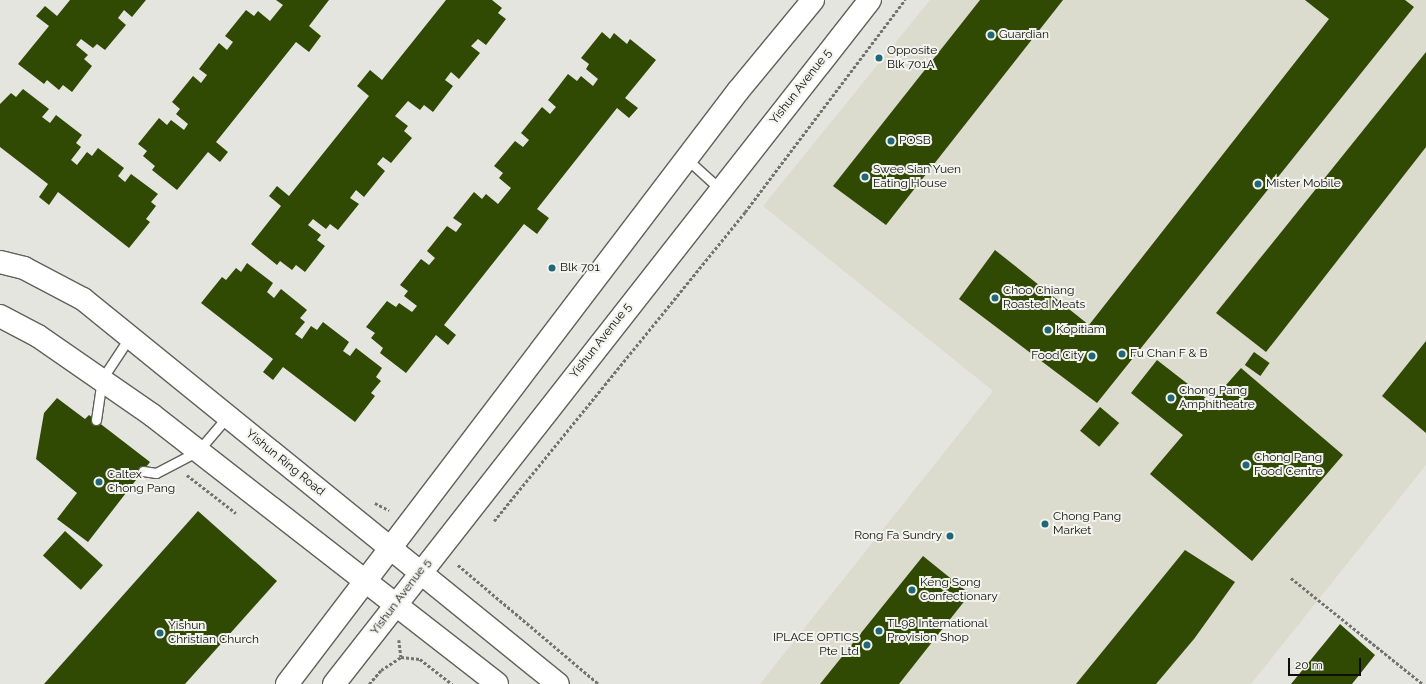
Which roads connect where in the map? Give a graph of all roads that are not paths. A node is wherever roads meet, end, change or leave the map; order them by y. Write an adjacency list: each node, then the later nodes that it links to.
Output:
1 (813, 0): 3 (main road)
2 (870, 0): 4 (main road, Yishun Avenue 5)
3 (688, 160): 4 (lane); 13 (main road)
4 (721, 190): 14 (main road, Yishun Avenue 5)
5 (0, 262): 7 (main road, Yishun Ring Road)
6 (0, 316): 8 (main road)
7 (129, 338): 8 (lane); 9 (main road, Yishun Ring Road)
8 (102, 379): 10 (lane); 11 (main road)
9 (227, 417): 11 (lane); 13 (main road, Yishun Ring Road)
10 (96, 420)
11 (198, 451): 12 (lane); 15 (main road)
12 (143, 471)
13 (388, 547): 14 (main road, Yishun Ring Road); 15 (main road)
14 (420, 572): 16 (main road, Yishun Avenue 5); 20 (main road, Yishun Ring Road)
15 (364, 581): 16 (main road); 17 (main road)
16 (395, 605): 18 (main road, Yishun Avenue 5); 19 (main road)
17 (287, 684)
18 (334, 684)
19 (497, 684)
20 (558, 684)

